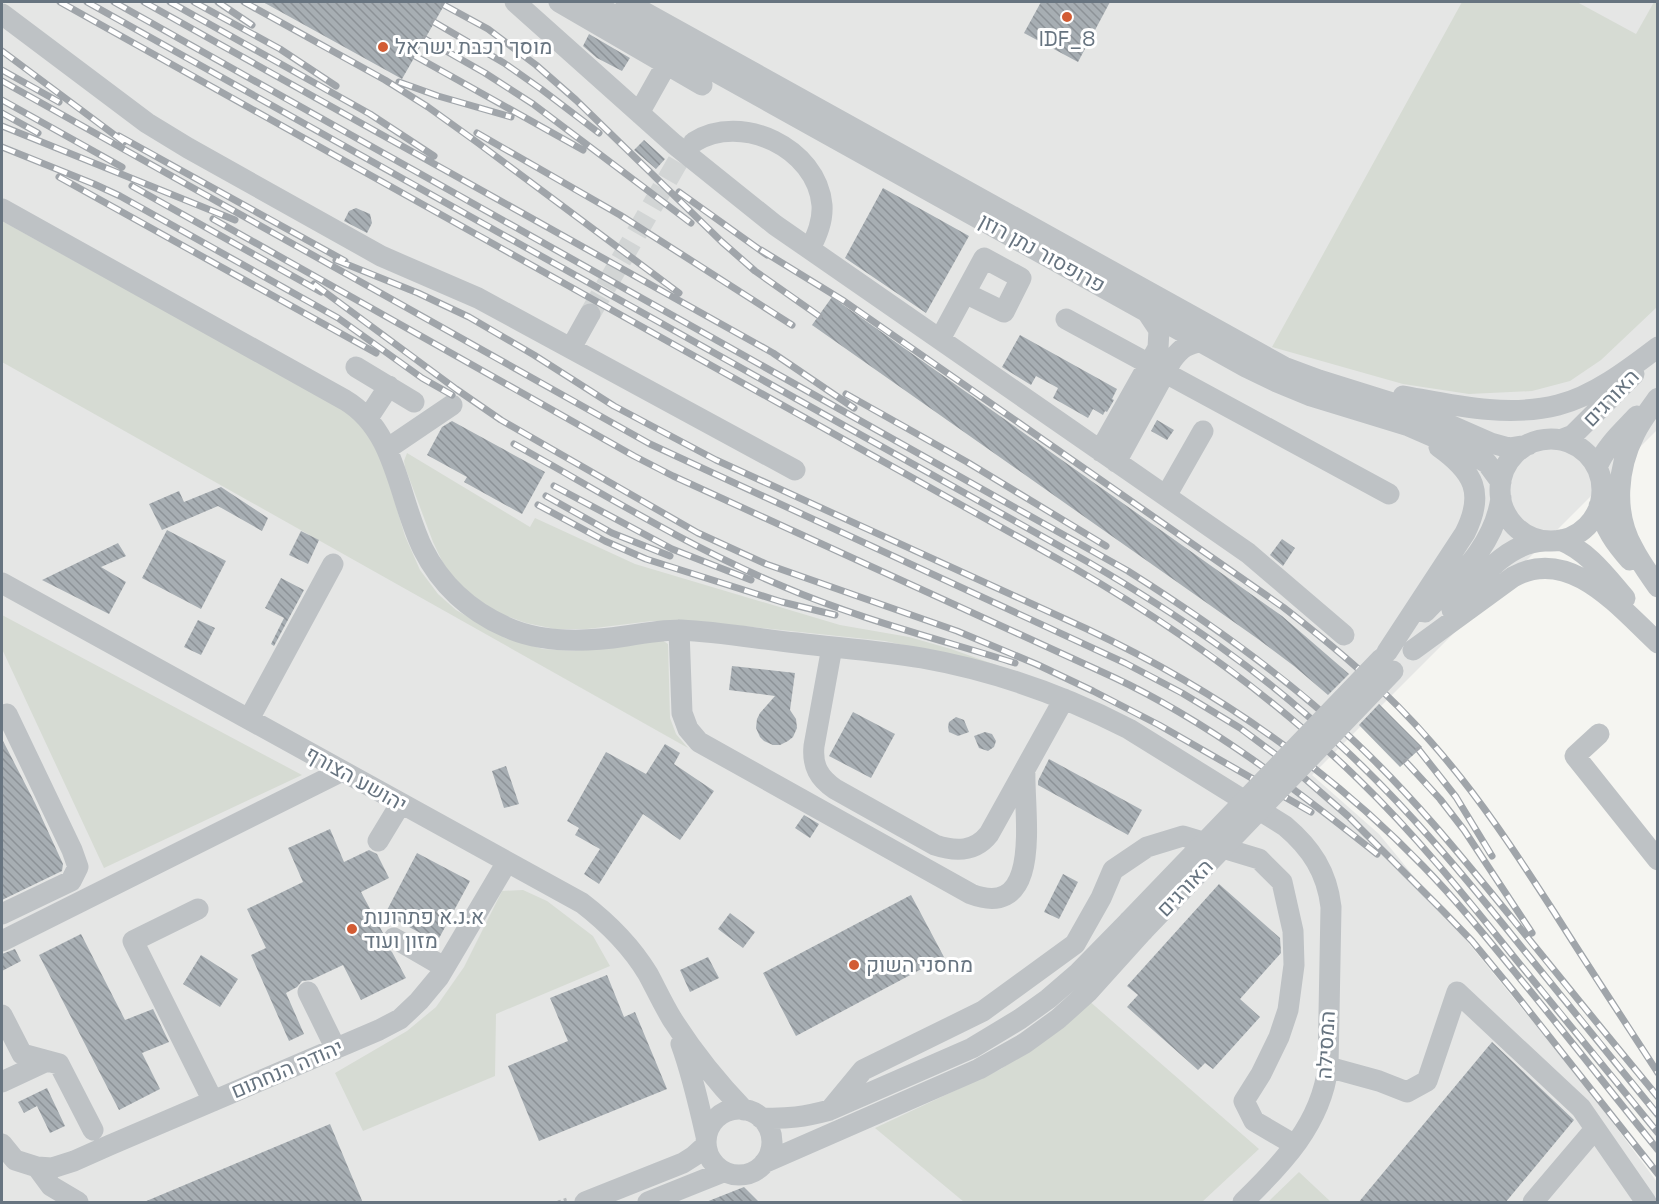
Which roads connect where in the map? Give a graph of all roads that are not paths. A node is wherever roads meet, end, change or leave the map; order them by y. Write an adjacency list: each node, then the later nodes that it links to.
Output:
1 (514, 2): 8 (street)
2 (559, 2): 6 (street)
3 (590, 2): 13 (street, פרופסור נתן רוזן)
4 (626, 2): 22 (street, פרופסור נתן רוזן)
5 (2, 14): 18 (street)
6 (666, 64): 7 (street); 8 (street)
7 (702, 85)
8 (639, 113): 11 (street)
9 (694, 142): 11 (street)
10 (2, 209): 27 (street, המסילה)
11 (810, 249): 16 (street)
12 (965, 293): 16 (street)
13 (1146, 311): 17 (street, פרופסור נתן רוזן); 21 (street)
14 (590, 314): 18 (street)
15 (1066, 319): 21 (street)
16 (940, 339): 33 (street)
17 (1202, 342): 21 (street); 28 (street, פרופסור נתן רוזן)
18 (571, 348): 35 (street)
19 (1658, 348): 22 (street); 30 (street, האורגים)
20 (356, 367): 23 (street)
21 (1157, 368): 33 (street); 37 (street)
22 (1319, 380): 31 (street, פרופסור נתן רוזן)
23 (388, 386): 25 (street); 27 (street)
24 (1658, 396): 34 (street, האורגים); 43 (street)
25 (414, 402)
26 (452, 405): 32 (street)
27 (368, 418): 32 (street, המסילה)
28 (1409, 426): 36 (street, פרופסור נתן רוזן); 51 (street)
29 (1203, 431): 38 (street)
30 (1560, 440): 31 (street); 34 (street)
31 (1528, 445): 36 (street)
32 (387, 449): 45 (street, המסילה)
33 (1108, 456): 38 (street)
34 (1597, 467): 39 (street)
35 (795, 470)
36 (1501, 490): 40 (street); 51 (street, האורגים)
37 (1389, 494)
38 (1166, 496): 46 (street)
39 (1599, 506): 40 (street); 44 (street)
40 (1555, 540): 47 (street); 50 (street, האורגים)
41 (333, 564): 54 (street)
42 (2, 583): 54 (street, יהושע הצורף)
43 (1658, 587)
44 (1658, 593)
45 (679, 630): 49 (street, המסילה); 56 (street)
46 (1344, 635)
47 (1658, 636)
48 (1658, 644): 50 (street)
49 (832, 647): 52 (street, המסילה); 56 (street)
50 (1413, 650): 51 (street, האורגים)
51 (1387, 661): 64 (street, האורגים, bridge)
52 (1064, 699): 56 (street); 73 (street, המסילה)
53 (2, 716): 63 (street)
54 (249, 719): 57 (street, יהושע הצורף)
55 (1599, 734): 60 (street)
56 (1025, 770)
57 (342, 771): 58 (street, יהושע הצורף); 66 (street)
58 (400, 803): 59 (street); 61 (street, יהושע הצורף)
59 (378, 841)
60 (1658, 860)
61 (507, 862): 67 (street, יהודה הנחתום); 70 (street, יהושע הצורף)
62 (198, 909): 75 (street)
63 (2, 914)
64 (1136, 926): 76 (street, האורגים); 83 (street, האורגים)
65 (394, 938): 67 (street)
66 (2, 941)
67 (444, 967): 71 (street, יהודה הנחתום)
68 (309, 992): 71 (street)
69 (2, 1015): 72 (street)
70 (672, 1018): 77 (street, יהושע הצורף); 80 (street, יהושע הצורף)
71 (336, 1048): 75 (street, יהודה הנחתום)
72 (47, 1061): 74 (street); 79 (street)
73 (1328, 1067): 78 (street); 82 (street, המסילה)
74 (2, 1082)
75 (213, 1101): 84 (street, יהודה הנחתום)
76 (830, 1110): 77 (street, האורגים); 82 (street)
77 (753, 1114): 80 (street); 83 (street)
78 (1595, 1129): 90 (street); 91 (street)
79 (93, 1130)
80 (706, 1141): 85 (street); 87 (street)
81 (2, 1144): 84 (street)
82 (1295, 1145): 89 (street, המסילה)
83 (764, 1163): 85 (street)
84 (37, 1167): 86 (street)
85 (723, 1172): 88 (street)
86 (78, 1203)
87 (585, 1203)
88 (648, 1203)
89 (1243, 1203)
90 (1533, 1203)
91 (1646, 1203)

